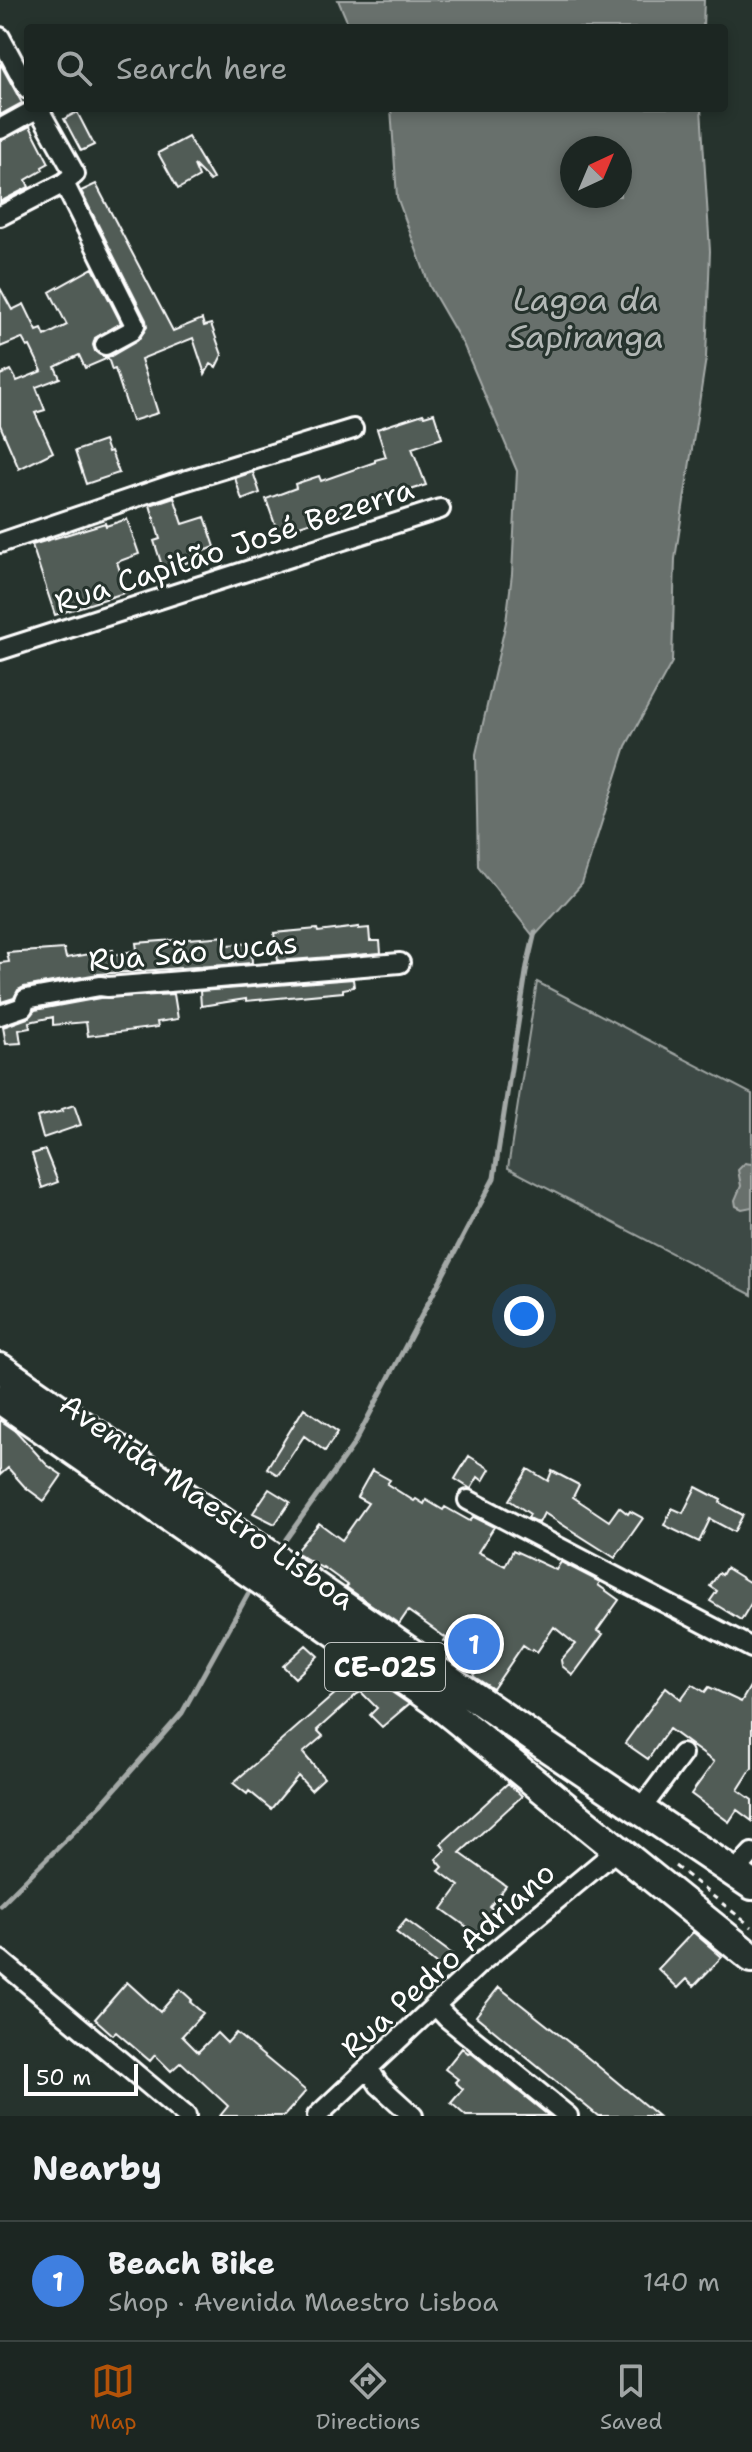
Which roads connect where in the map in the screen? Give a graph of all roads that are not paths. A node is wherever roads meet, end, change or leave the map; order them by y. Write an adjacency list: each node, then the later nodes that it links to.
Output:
1 (2, 47): 2 (street)
2 (24, 83)
3 (31, 112): 5 (street)
4 (40, 112): 6 (street)
5 (0, 129)
6 (69, 179): 7 (street); 8 (street)
7 (0, 216)
8 (105, 345)
9 (353, 429): 11 (street)
10 (440, 509): 12 (street, Rua Capitão José Bezerra)
11 (0, 543)
12 (0, 650)
13 (400, 963): 14 (street, Rua São Lucas)
14 (0, 1015)
15 (0, 1368): 20 (highway, Avenida Maestro Lisboa / CE-025)
16 (1, 1400): 21 (highway, Avenida Maestro Lisboa / CE-025)
17 (468, 1500): 18 (street)
18 (752, 1648)
19 (682, 1754): 20 (street)
20 (641, 1809): 22 (highway, Avenida Maestro Lisboa / CE-025)
21 (618, 1849): 23 (highway, Avenida Maestro Lisboa / CE-025); 25 (street, Rua Pedro Adriano)
22 (746, 1870)
23 (752, 1958)
24 (0, 1960): 27 (street)
25 (435, 2005): 26 (street, Rua Pedro Adriano); 30 (street)
26 (368, 2068): 28 (street, Rua Pedro Adriano); 29 (street)
27 (186, 2116)
28 (317, 2116)
29 (413, 2116)
30 (568, 2116)

